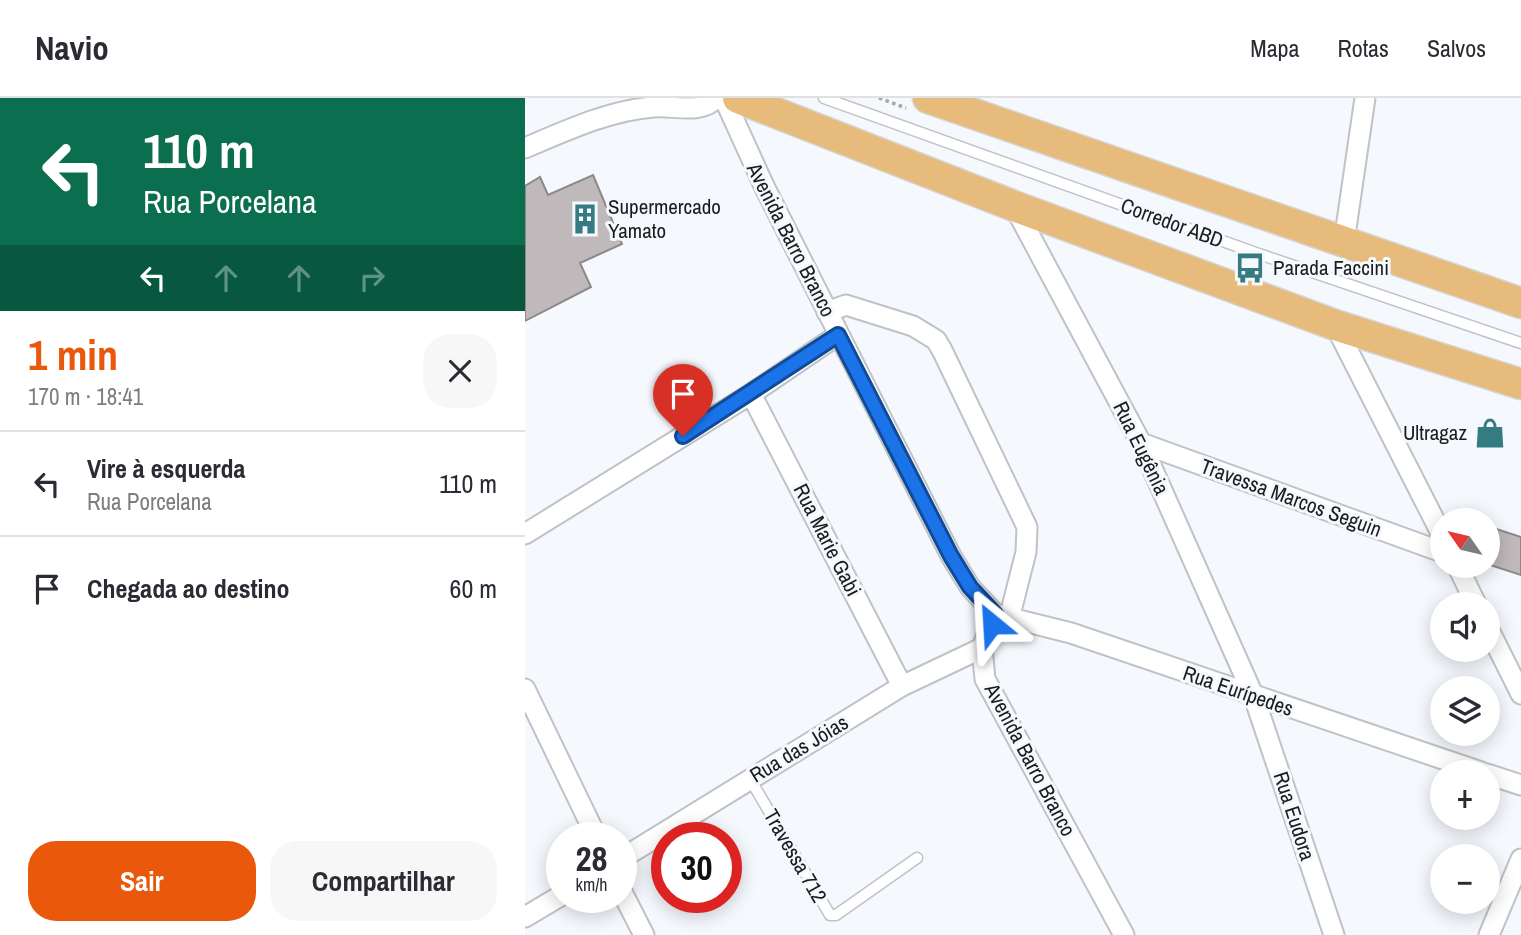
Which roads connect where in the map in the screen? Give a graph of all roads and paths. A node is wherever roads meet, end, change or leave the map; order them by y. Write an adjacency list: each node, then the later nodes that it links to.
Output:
1 (716, 98): 7 (street)
2 (724, 98): 11 (street, Avenida Barro Branco)
3 (738, 98): 8 (main road)
4 (824, 98): 14 (lane, Corredor ABD)
5 (928, 98): 9 (main road)
6 (1364, 98): 9 (street)
7 (525, 148)
8 (1014, 206): 12 (main road); 17 (street, Rua Eugênia)
9 (1344, 242): 10 (main road)
10 (1521, 303)
11 (827, 312): 13 (street, Avenida Barro Branco); 21 (street)
12 (1335, 325): 15 (main road); 18 (street)
13 (838, 335): 16 (street); 21 (street, Avenida Barro Branco)
14 (1521, 343)
15 (1521, 384)
16 (751, 394): 19 (street); 24 (street, Rua Marie Gabi)
17 (1141, 443): 20 (street, Travessa Marcos Seguin); 27 (street, Rua Eugênia)
18 (1430, 511)
19 (525, 534)
20 (1430, 548)
21 (1002, 614): 22 (street, Avenida Barro Branco); 27 (street, Rua Eurípedes)
22 (982, 648): 24 (street, Rua das Jóias); 39 (street, Avenida Barro Branco)
23 (1500, 652): 26 (street)
24 (902, 686): 30 (street, Rua das Jóias)
25 (525, 689): 32 (street)
26 (1521, 694)
27 (1254, 697): 28 (street, Rua Eurípedes); 41 (street, Rua Eudora)
28 (1445, 760)
29 (1500, 778): 31 (street)
30 (750, 779): 33 (street, Rua das Jóias); 34 (lane, Travessa 712)
31 (1521, 785)
32 (589, 822)
33 (637, 849)
34 (917, 858)
35 (1521, 859): 42 (street)
36 (546, 905): 38 (street)
37 (632, 913): 40 (street)
38 (525, 917)
39 (1115, 932)
40 (643, 935)
41 (1334, 935)
42 (1489, 935)

